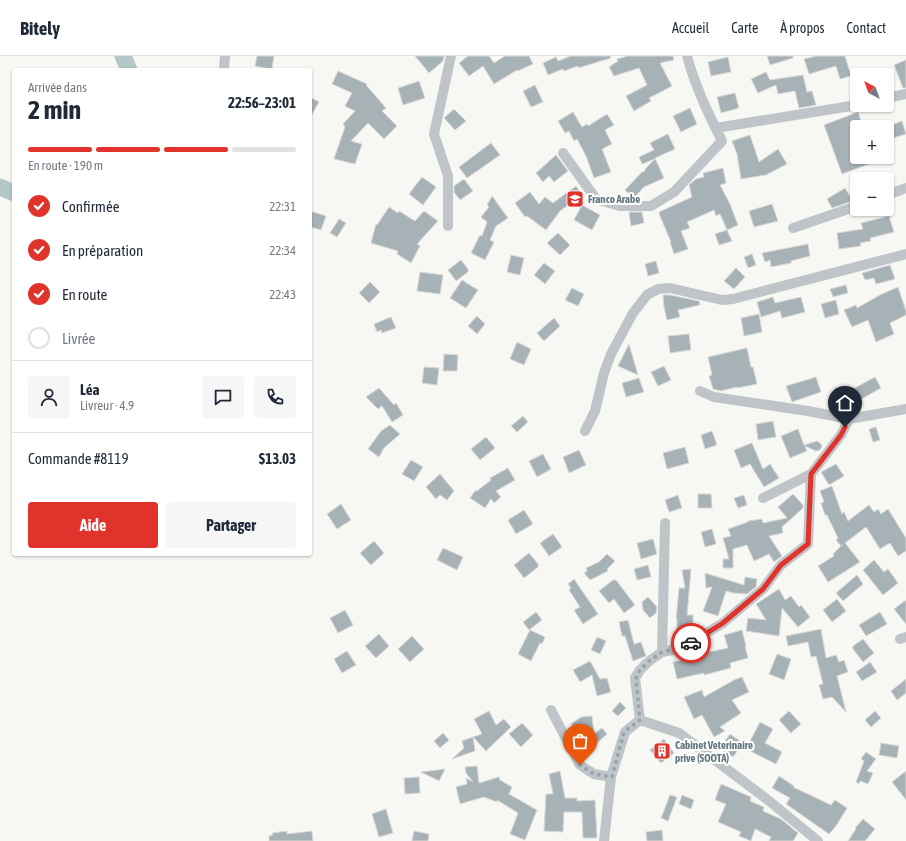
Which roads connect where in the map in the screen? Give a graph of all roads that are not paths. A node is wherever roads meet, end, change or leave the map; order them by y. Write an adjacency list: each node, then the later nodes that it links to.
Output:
1 (225, 56): 4 (street)
2 (451, 56): 13 (street)
3 (687, 56): 8 (street)
4 (224, 68)
5 (906, 94): 6 (street)
6 (894, 97)
7 (850, 106): 8 (street)
8 (716, 128): 9 (street)
9 (563, 153)
10 (906, 188): 11 (street)
11 (894, 192)
12 (850, 208): 14 (street)
13 (448, 226)
14 (794, 228)
15 (906, 254): 19 (street)
16 (700, 391): 18 (street)
17 (906, 409): 18 (street)
18 (849, 419): 20 (street)
19 (585, 431)
20 (811, 474): 21 (street); 23 (street)
21 (763, 498)
22 (665, 523): 23 (street)
23 (662, 652): 25 (street)
24 (551, 710): 26 (street)
25 (640, 720): 26 (street); 28 (street)
26 (612, 777): 27 (street)
27 (604, 841)
28 (818, 841)

